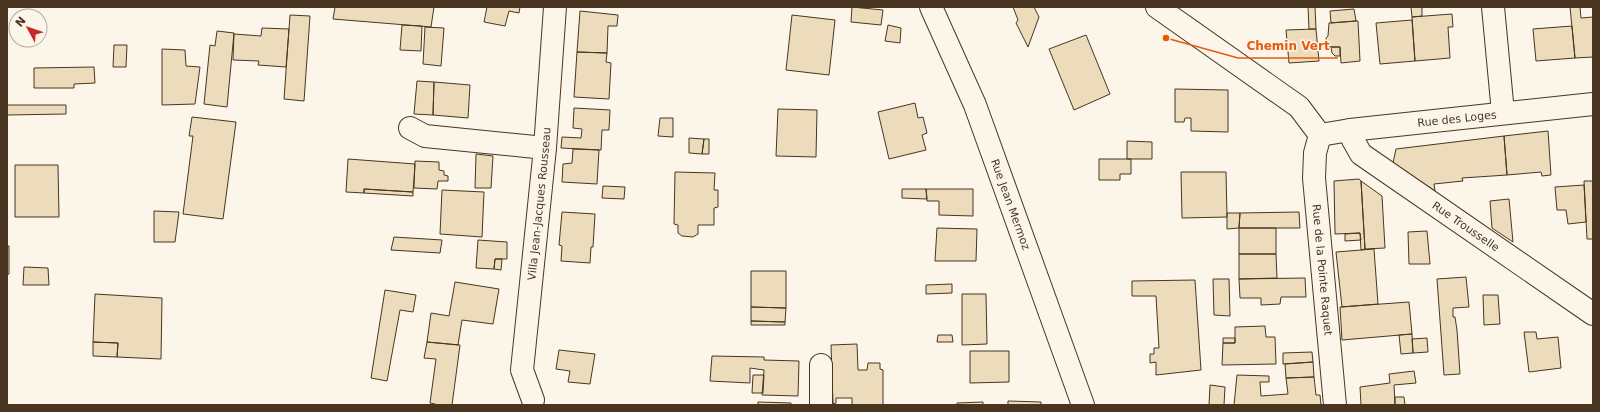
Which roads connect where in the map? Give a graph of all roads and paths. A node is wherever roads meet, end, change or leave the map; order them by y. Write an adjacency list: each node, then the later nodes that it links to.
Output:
1 (555, 7): 10 (street, Villa Jean-Jacques Rousseau)
2 (931, 7): 15 (street, Rue Jean Mermoz)
3 (1157, 7): 9 (street)
4 (1492, 7): 6 (street)
5 (1593, 104): 6 (street, Rue des Loges)
6 (1503, 113): 8 (street, Rue des Loges)
7 (410, 128): 10 (street)
8 (1350, 130): 9 (street, Rue des Loges); 11 (street, Rue Trousselle)
9 (1320, 135): 16 (street, Rue de la Pointe Raquet)
10 (545, 148): 13 (street, Villa Jean-Jacques Rousseau)
11 (1593, 314)
12 (820, 365): 14 (street)
13 (533, 400)
14 (821, 405)
15 (1083, 405)
16 (1335, 405)

